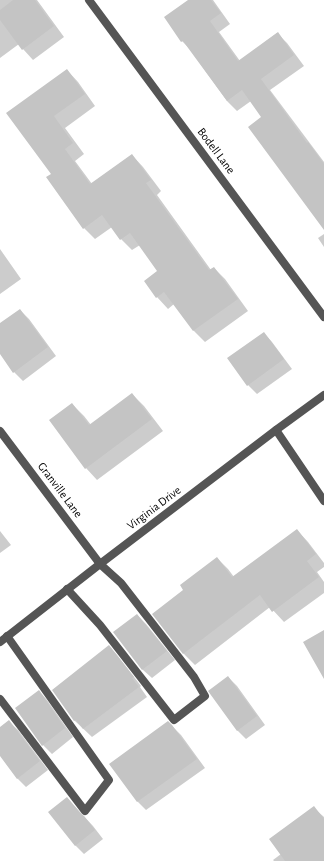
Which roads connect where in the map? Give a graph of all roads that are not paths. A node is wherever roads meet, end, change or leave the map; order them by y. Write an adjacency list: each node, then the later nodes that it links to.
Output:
1 (89, 0): 2 (street, Bodell Lane)
2 (324, 317)
3 (324, 395): 4 (street, Virginia Drive)
4 (276, 430): 6 (street); 7 (street, Virginia Drive)
5 (0, 431): 7 (street, Granville Lane)
6 (324, 500)
7 (100, 564): 8 (street, Virginia Drive); 8 (street, Granville Lane)
8 (67, 589): 9 (street, Virginia Drive)
9 (3, 639): 10 (street)
10 (0, 699)

